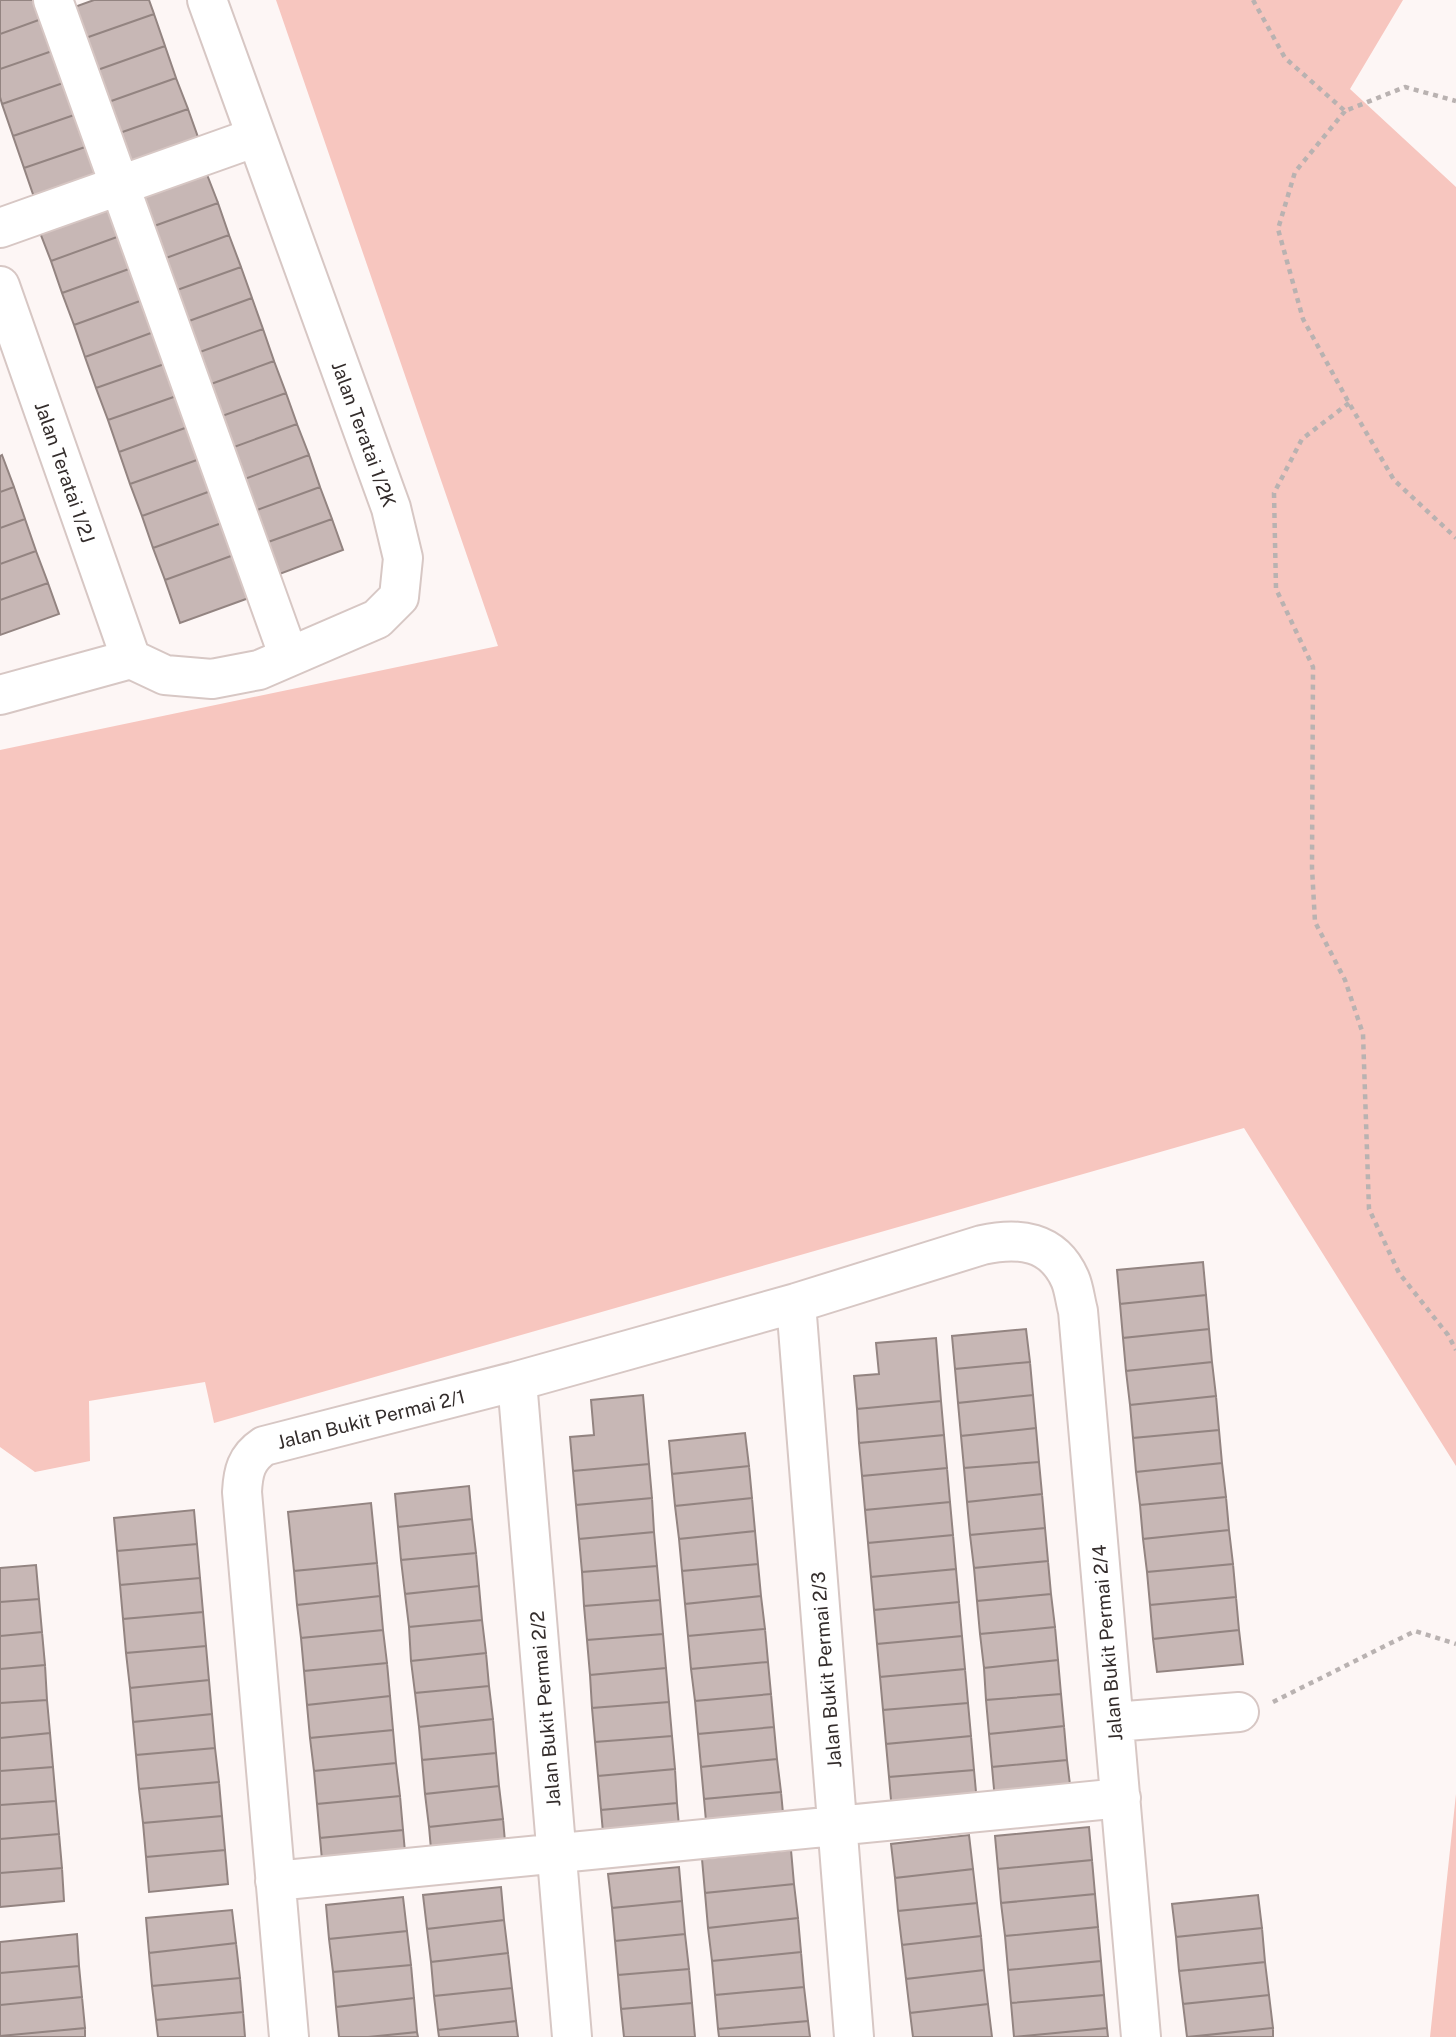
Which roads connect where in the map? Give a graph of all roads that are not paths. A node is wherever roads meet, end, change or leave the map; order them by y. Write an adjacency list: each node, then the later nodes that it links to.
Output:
1 (53, 0): 4 (street)
2 (207, 0): 3 (street, Jalan Teratai 1/2K)
3 (256, 136): 4 (street); 7 (street, Jalan Teratai 1/2K)
4 (119, 185): 5 (street); 7 (street)
5 (0, 228)
6 (0, 286): 8 (street, Jalan Teratai 1/2J)
7 (289, 657): 8 (street, Jalan Teratai 1/2K)
8 (131, 659): 9 (street)
9 (0, 695)
10 (1054, 1255): 11 (street, Jalan Bukit Permai 2/1); 14 (street, Jalan Bukit Permai 2/4)
11 (796, 1303): 12 (street, Jalan Bukit Permai 2/1); 16 (street, Jalan Bukit Permai 2/3)
12 (517, 1381): 17 (street, Jalan Bukit Permai 2/2); 18 (street, Jalan Bukit Permai 2/1)
13 (1239, 1712): 14 (street)
14 (1114, 1722): 15 (street, Jalan Bukit Permai 2/4)
15 (1121, 1798): 16 (street); 22 (street, Jalan Bukit Permai 2/4)
16 (838, 1826): 17 (street); 21 (street, Jalan Bukit Permai 2/3)
17 (557, 1853): 18 (street); 20 (street, Jalan Bukit Permai 2/2)
18 (275, 1881): 19 (street, Jalan Bukit Permai 2/1)
19 (289, 2037)
20 (572, 2037)
21 (854, 2037)
22 (1141, 2037)

